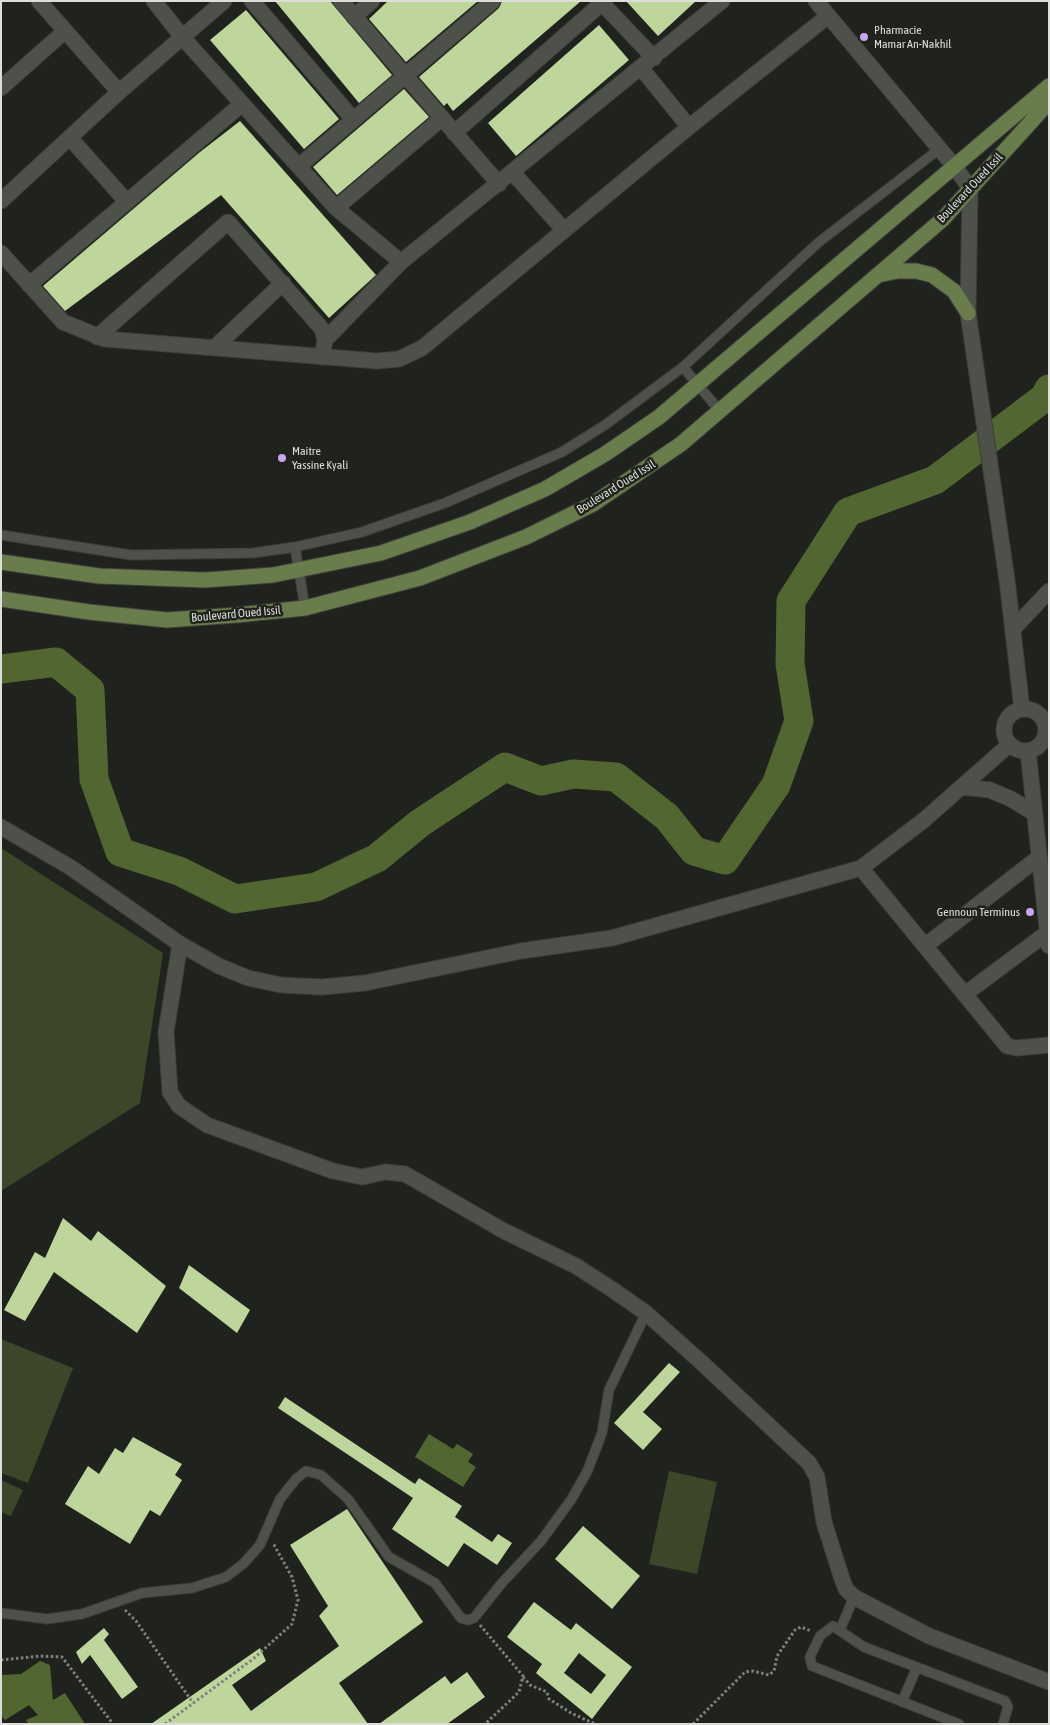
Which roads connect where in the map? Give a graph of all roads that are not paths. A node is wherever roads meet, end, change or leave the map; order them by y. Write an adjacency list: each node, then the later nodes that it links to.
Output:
1 (39, 1): 14 (street)
2 (154, 1): 15 (street)
3 (224, 1): 15 (street)
4 (252, 1): 24 (street)
5 (341, 1): 13 (street)
6 (372, 1): 13 (street)
7 (493, 1): 18 (street)
8 (722, 1): 11 (street)
9 (816, 1): 12 (street)
10 (601, 2): 16 (street); 27 (street)
11 (706, 6): 16 (street)
12 (828, 16): 26 (street); 29 (street)
13 (354, 17): 18 (street)
14 (65, 31): 20 (street); 21 (street)
15 (184, 38): 21 (street); 23 (street)
16 (654, 58): 17 (street)
17 (641, 68): 26 (street); 32 (street)
18 (405, 75): 24 (street); 25 (street)
19 (1049, 86): 31 (main road, Boulevard Oued Issil)
20 (1, 88)
21 (120, 92): 28 (street)
22 (1049, 102): 34 (main road, Boulevard Oued Issil)
23 (242, 104): 30 (street); 36 (street)
24 (353, 119): 30 (street)
25 (441, 119): 27 (street); 37 (street)
26 (688, 127): 38 (street)
27 (454, 133): 33 (street)
28 (70, 138): 35 (street); 36 (street)
29 (938, 150): 31 (street); 49 (lane)
30 (299, 166): 37 (street)
31 (954, 166): 34 (street); 50 (main road, Boulevard Oued Issil)
32 (513, 173): 33 (street); 38 (street)
33 (499, 184): 40 (street)
34 (970, 188): 41 (main road, Boulevard Oued Issil); 44 (street)
35 (1, 201)
36 (127, 202): 43 (street)
37 (336, 208): 40 (street)
38 (564, 230): 48 (street)
39 (1, 252): 43 (street)
40 (401, 262): 46 (street)
41 (874, 276): 44 (main road); 51 (main road, Boulevard Oued Issil)
42 (283, 283): 45 (street); 46 (street); 47 (street)
43 (29, 286): 45 (street)
44 (968, 313): 60 (street)
45 (97, 337): 47 (street)
46 (325, 340): 48 (street)
47 (214, 348): 48 (street)
48 (322, 356)
49 (683, 367): 50 (lane); 53 (lane)
50 (698, 384): 51 (lane); 55 (main road, Boulevard Oued Issil)
51 (719, 410): 59 (main road, Boulevard Oued Issil)
52 (1, 535): 53 (lane)
53 (295, 548): 55 (lane)
54 (1, 562): 55 (main road, Boulevard Oued Issil)
55 (300, 570): 59 (lane)
56 (1049, 591): 58 (street)
57 (1, 599): 59 (main road, Boulevard Oued Issil)
58 (1043, 607): 60 (street)
59 (305, 608)
60 (1013, 629): 61 (street)
61 (1022, 709): 62 (street); 64 (street)
62 (1045, 715): 63 (street)
63 (1046, 738): 65 (street)
64 (1010, 744): 65 (street); 66 (street)
65 (1028, 751): 67 (street)
66 (961, 787): 67 (street); 70 (street)
67 (1041, 812): 69 (street)
68 (1, 827): 73 (street)
69 (1038, 858): 71 (street); 74 (street)
70 (861, 868): 73 (street); 74 (street)
71 (1045, 879): 72 (street)
72 (1048, 940): 75 (street)
73 (180, 944): 77 (street)
74 (926, 946): 75 (street)
75 (965, 994): 76 (street)
76 (1049, 1045)
77 (646, 1314): 78 (street); 79 (lane)
78 (854, 1597): 80 (lane); 82 (street)
79 (1, 1613)
80 (840, 1630): 81 (lane); 83 (lane)
81 (917, 1667): 83 (lane); 85 (lane)
82 (1049, 1682)
83 (902, 1702): 84 (lane)
84 (959, 1724)
85 (1003, 1724)

